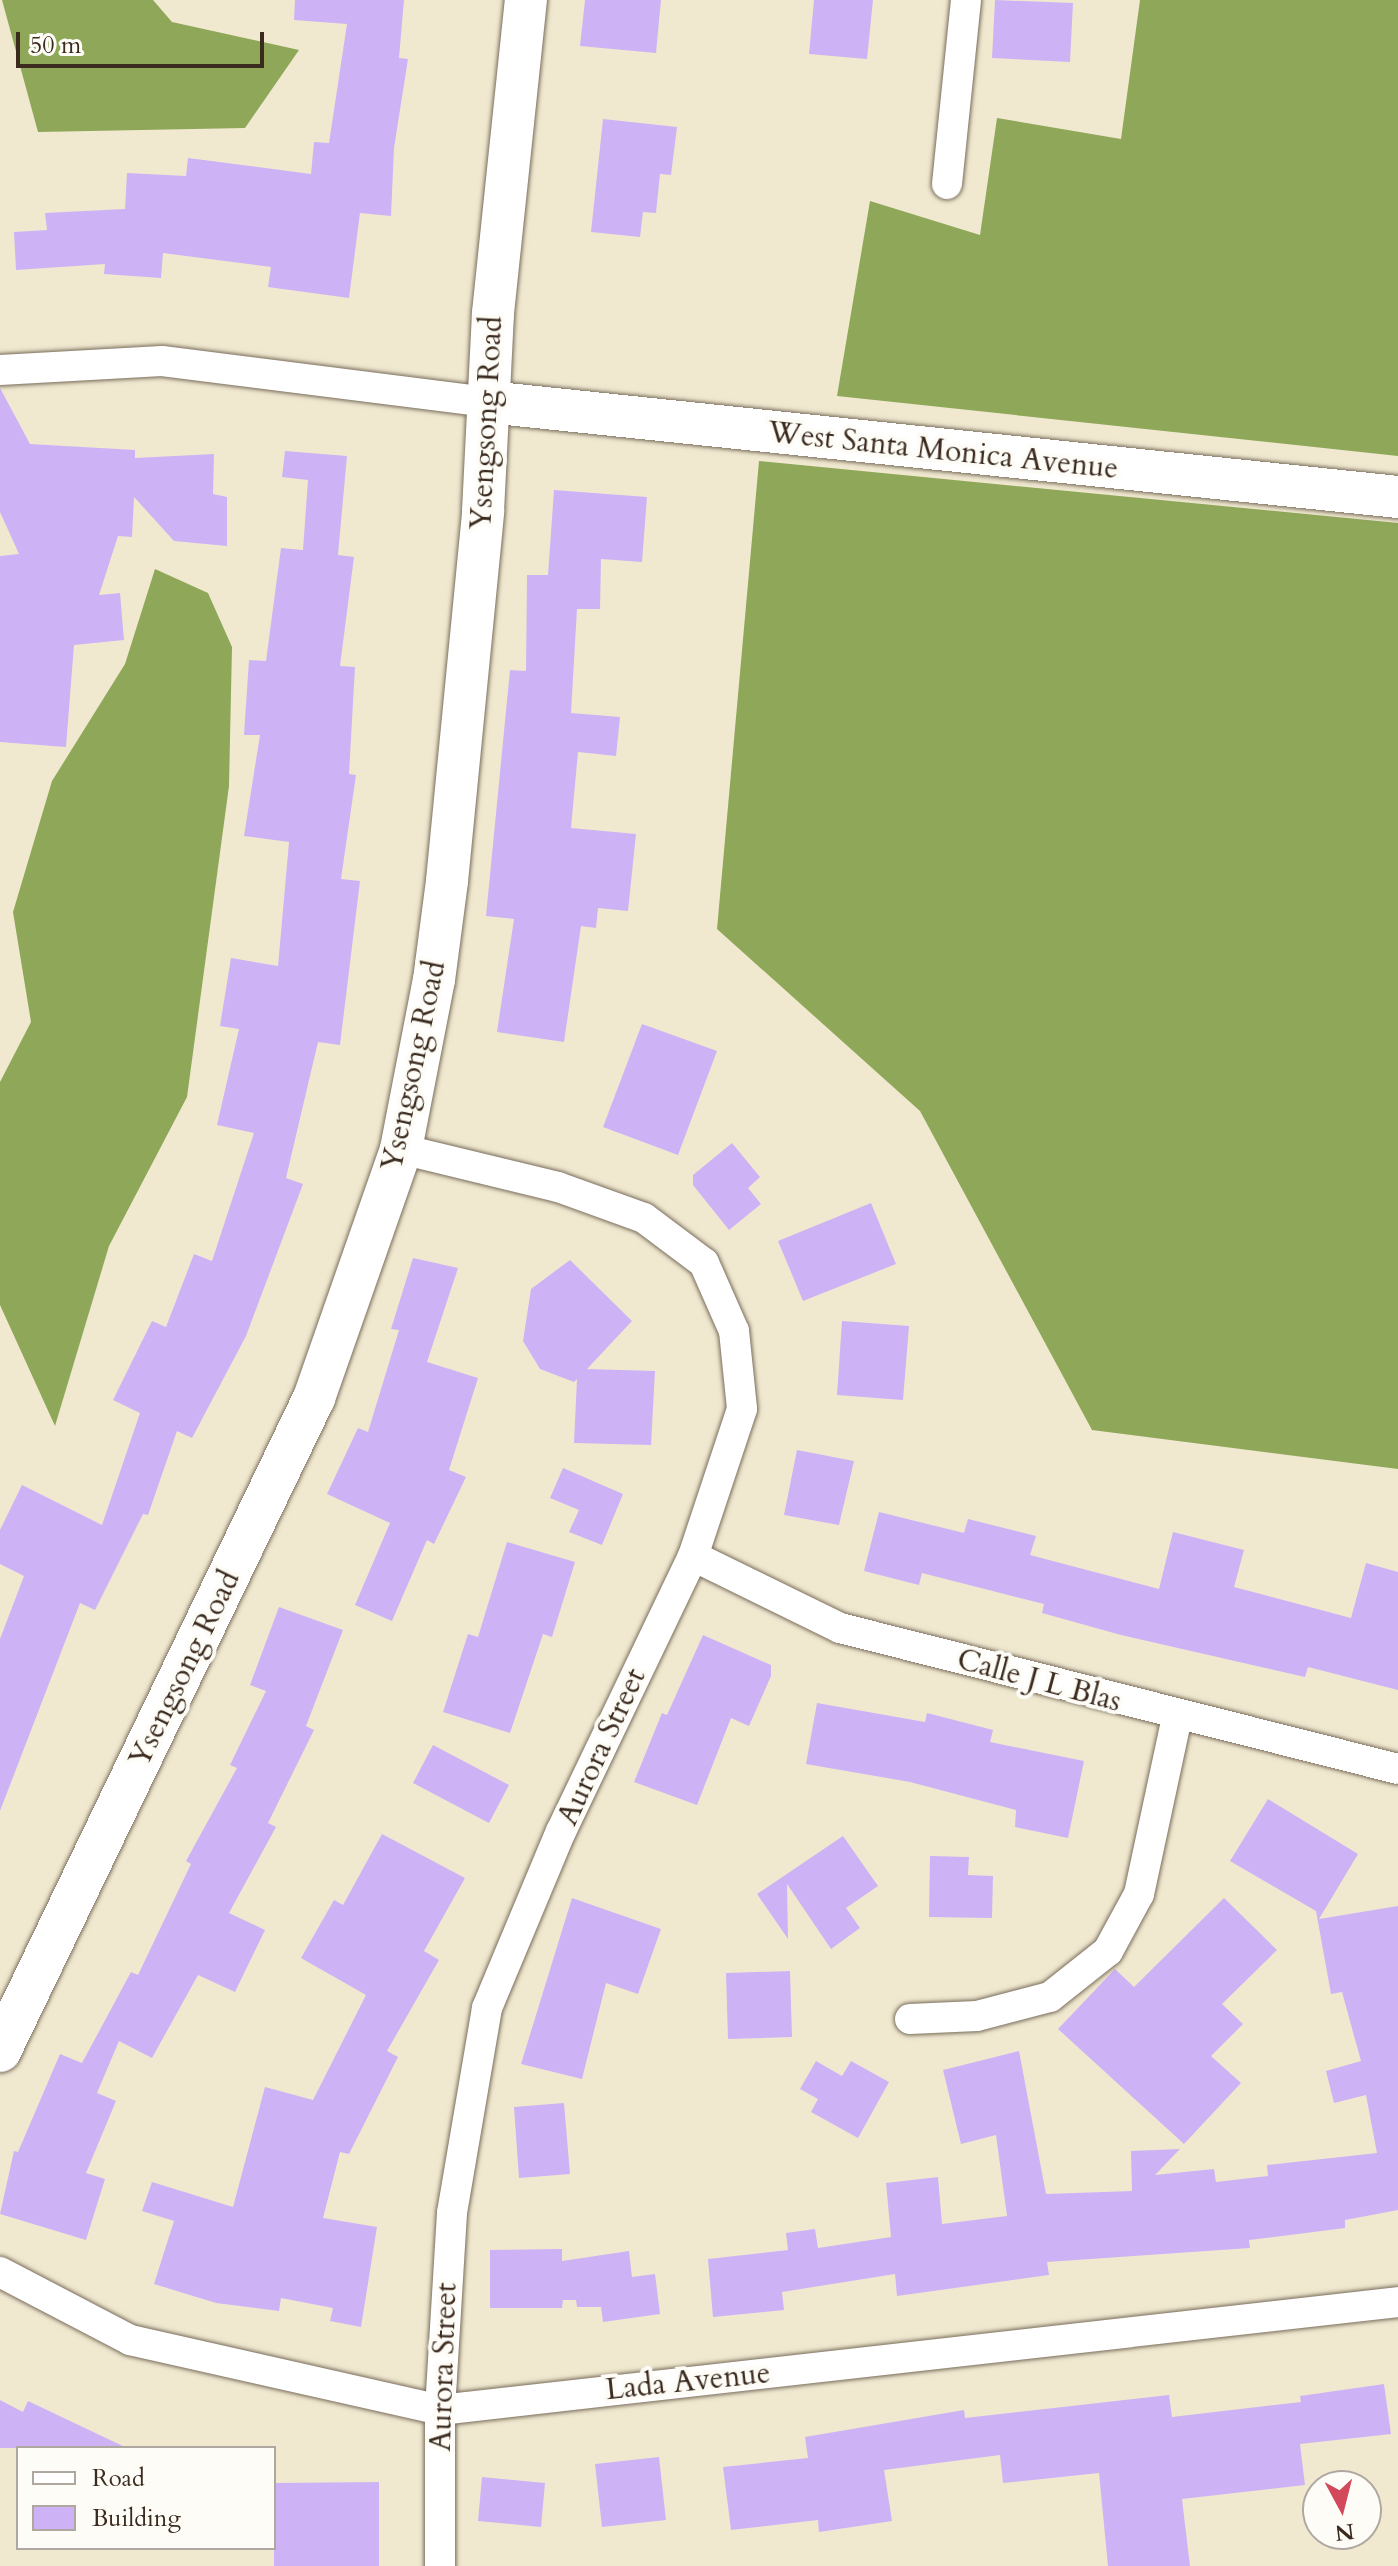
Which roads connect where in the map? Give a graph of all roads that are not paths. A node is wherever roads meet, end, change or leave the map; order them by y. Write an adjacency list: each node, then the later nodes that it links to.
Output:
1 (526, 0): 5 (main road, Ysengsong Road)
2 (966, 0): 3 (street)
3 (947, 184)
4 (0, 370): 5 (street)
5 (488, 402): 6 (main road, West Santa Monica Avenue); 7 (main road, Ysengsong Road)
6 (1398, 497)
7 (401, 1149): 8 (street, Aurora Street); 12 (main road, Ysengsong Road)
8 (693, 1556): 9 (street, Calle J L Blas); 15 (street, Aurora Street)
9 (1177, 1717): 10 (street, Calle J L Blas); 11 (street)
10 (1398, 1769)
11 (910, 2019)
12 (0, 2051)
13 (0, 2272): 15 (street, Lada Avenue)
14 (1398, 2302): 15 (street, Lada Avenue)
15 (440, 2410): 16 (street, Aurora Street)
16 (440, 2566)

